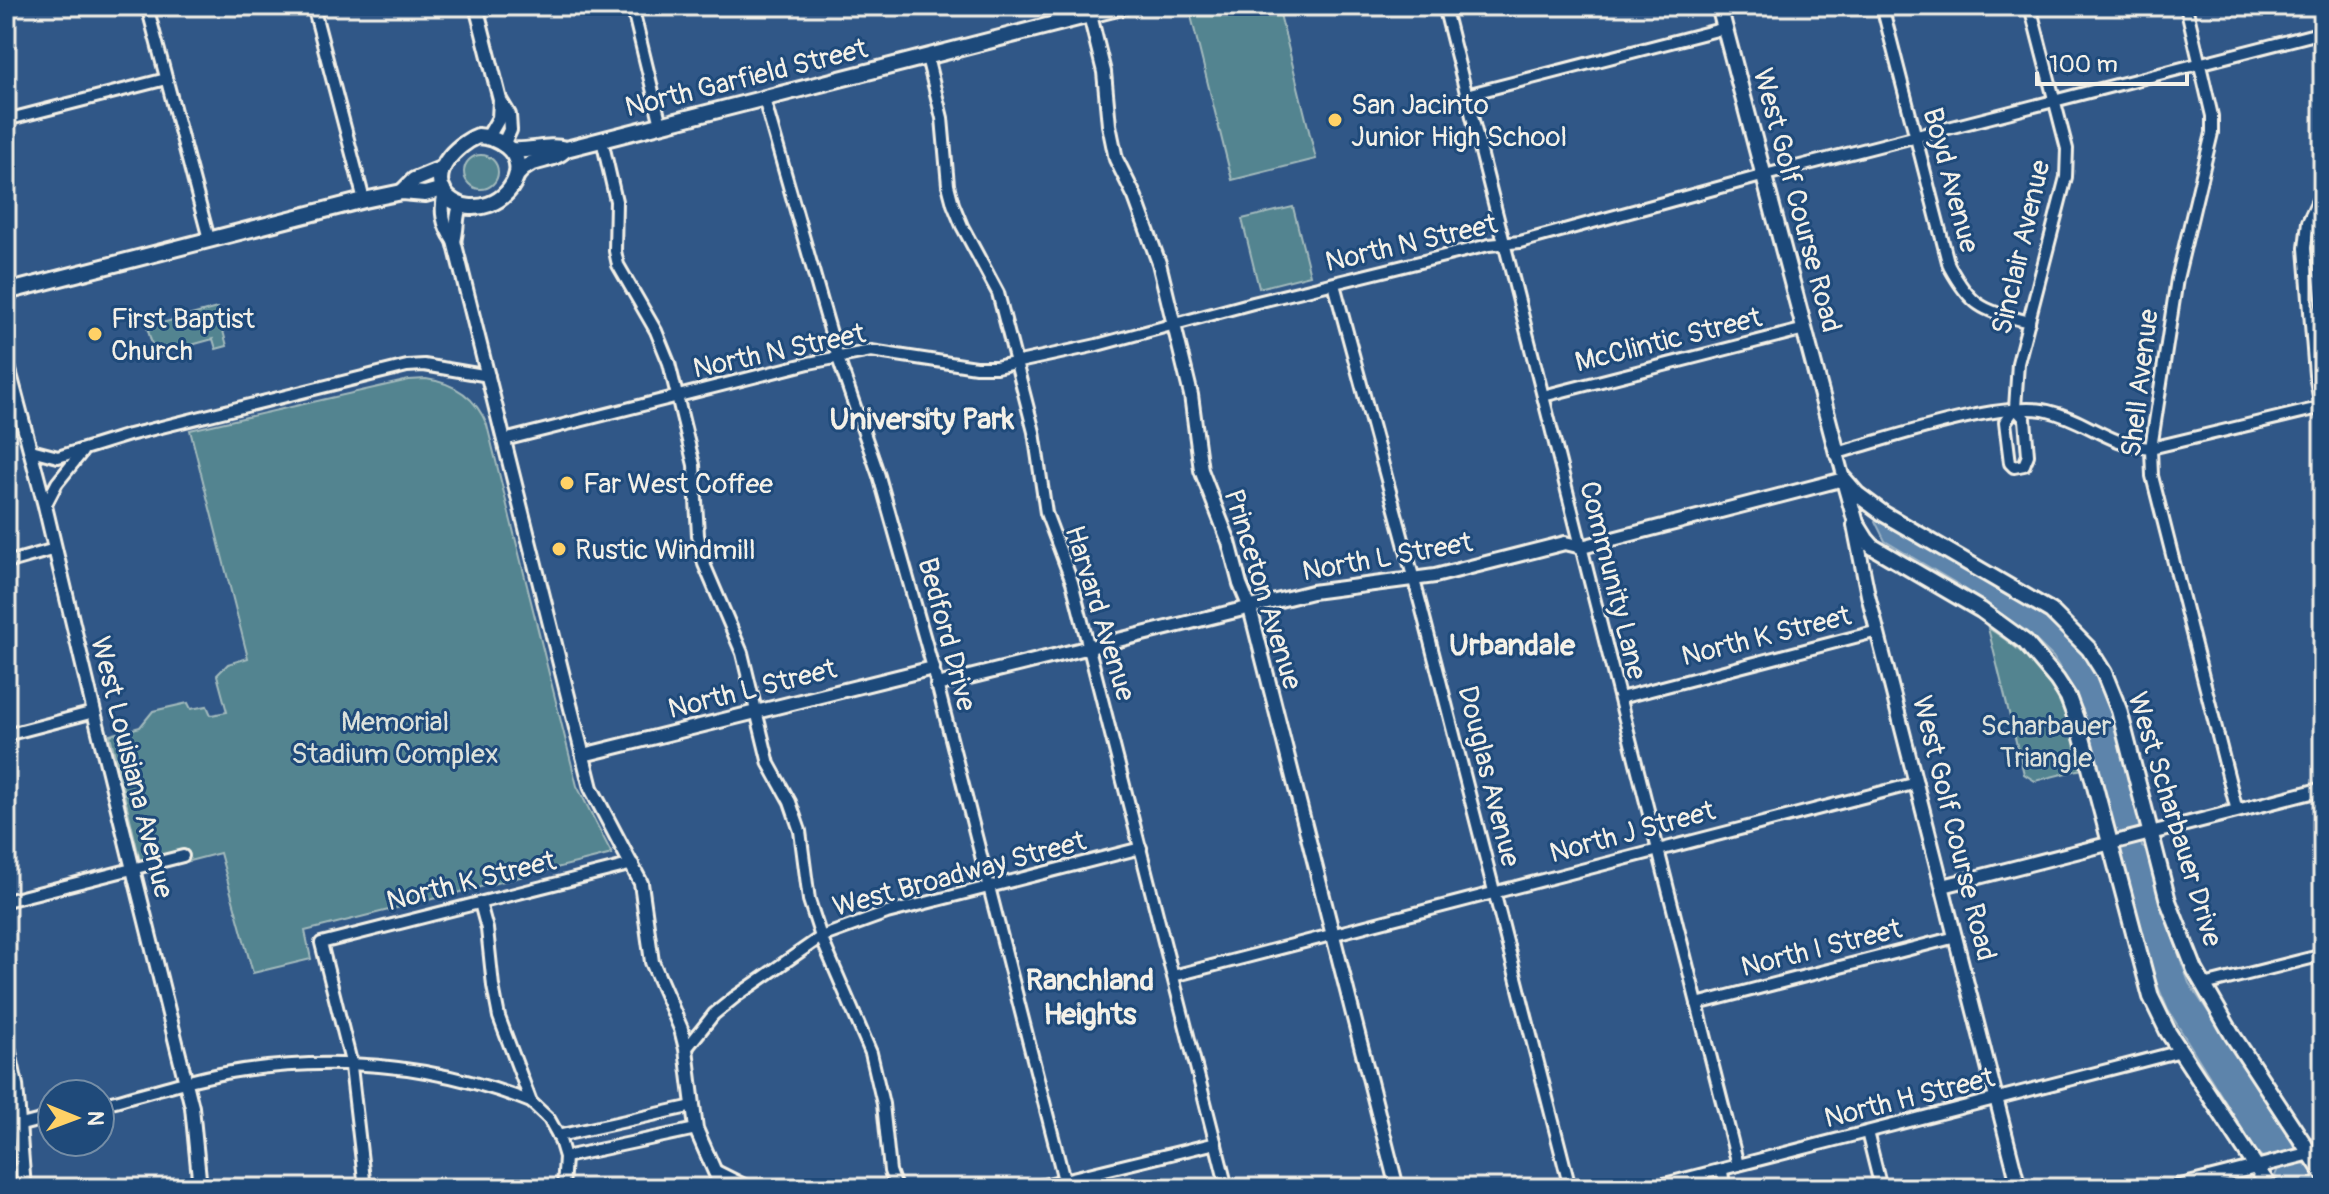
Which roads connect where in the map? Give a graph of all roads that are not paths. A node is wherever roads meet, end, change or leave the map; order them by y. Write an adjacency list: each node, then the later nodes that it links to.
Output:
1 (147, 6): 16 (street)
2 (313, 6): 34 (street)
3 (476, 6): 19 (street)
4 (632, 6): 22 (street)
5 (1125, 6): 11 (main road, North Garfield Street)
6 (1444, 6): 17 (street, Community Lane)
7 (1719, 6): 12 (main road, West Golf Course Road)
8 (1882, 6): 23 (street, Boyd Avenue)
9 (2030, 6): 20 (street, Sinclair Avenue)
10 (2186, 6): 15 (street, Shell Avenue)
11 (1091, 10): 14 (main road, North Garfield Street); 42 (street, Princeton Avenue)
12 (1725, 28): 17 (street); 30 (main road, West Golf Course Road)
13 (2323, 32): 15 (street, North N Street)
14 (927, 57): 18 (main road, North Garfield Street); 46 (street, Harvard Avenue)
15 (2201, 63): 20 (street, North N Street); 53 (street, Shell Avenue)
16 (166, 79): 21 (street); 36 (street)
17 (1466, 95): 38 (street, Community Lane)
18 (764, 99): 22 (main road, North Garfield Street); 44 (street, Bedford Drive)
19 (500, 100): 24 (street); 26 (street)
20 (2054, 101): 23 (street, North N Street); 41 (street, Sinclair Avenue)
21 (6, 120)
22 (661, 125): 25 (main road, North Garfield Street)
23 (1916, 136): 30 (street, North N Street); 41 (street, Boyd Avenue)
24 (488, 137): 26 (main road); 28 (main road)
25 (602, 140): 27 (main road, North Garfield Street); 48 (street)
26 (507, 148): 27 (main road); 29 (main road)
27 (566, 149): 29 (main road)
28 (443, 168): 31 (main road); 33 (main road)
29 (517, 175): 35 (main road)
30 (1765, 175): 38 (street, North N Street); 43 (main road, West Golf Course Road)
31 (444, 190): 33 (main road); 35 (main road); 37 (street)
32 (2323, 190): 51 (street)
33 (402, 192): 34 (main road)
34 (364, 200): 36 (main road)
35 (461, 204): 37 (street)
36 (209, 239): 40 (main road)
37 (454, 241): 47 (street)
38 (1505, 244): 39 (street, North N Street); 49 (street, Community Lane)
39 (1334, 284): 42 (street, North N Street); 62 (street, Douglas Avenue)
40 (6, 292)
41 (2029, 322): 50 (street, Sinclair Avenue)
42 (1174, 325): 46 (street, North N Street); 63 (street, Princeton Avenue)
43 (1805, 329): 49 (street, McClintic Street); 56 (main road, West Golf Course Road)
44 (838, 358): 46 (street, North N Street); 48 (street, North N Street); 66 (street, Bedford Drive)
45 (6, 359): 54 (street, West Louisiana Avenue)
46 (1017, 362): 65 (street, Harvard Avenue)
47 (489, 376): 52 (street); 55 (street)
48 (677, 396): 52 (street, North N Street); 70 (street)
49 (1543, 396): 59 (street, Community Lane)
50 (2015, 408): 50 (street); 53 (street); 56 (street)
51 (2322, 411): 53 (street)
52 (504, 440): 72 (street)
53 (2151, 448): 75 (street, Shell Avenue)
54 (31, 450): 55 (street); 58 (street, West Louisiana Avenue)
55 (84, 450): 58 (street)
56 (1837, 453): 57 (street)
57 (1844, 479): 59 (street, North L Street); 64 (street, West Golf Course Road); 76 (main road, West Scharbauer Drive); 77 (main road)
58 (45, 506): 60 (street, West Louisiana Avenue)
59 (1582, 547): 62 (street, North L Street); 68 (street, Community Lane)
60 (55, 549): 61 (street); 69 (street, West Louisiana Avenue)
61 (6, 563)
62 (1414, 580): 63 (street, North L Street); 85 (street, Douglas Avenue)
63 (1250, 608): 65 (street, North L Street); 88 (street, Princeton Avenue)
64 (1878, 631): 68 (street, North K Street); 73 (street, West Golf Course Road)
65 (1090, 648): 67 (street, North L Street); 78 (street, Harvard Avenue)
66 (933, 668): 67 (street, Bedford Drive); 70 (street, North L Street)
67 (937, 685): 84 (street, Bedford Drive)
68 (1620, 698): 79 (street, Community Lane)
69 (94, 712): 71 (street); 82 (street, West Louisiana Avenue)
70 (756, 712): 72 (street, North L Street); 89 (street)
71 (6, 735)
72 (583, 755): 81 (street)
73 (1917, 783): 79 (street, North J Street); 83 (street, West Golf Course Road)
74 (2323, 789): 75 (street)
75 (2237, 811): 76 (street)
76 (2148, 834): 77 (street); 93 (main road, West Scharbauer Drive)
77 (2113, 843): 83 (street); 97 (main road)
78 (1141, 848): 84 (street, West Broadway Street); 92 (street, Harvard Avenue)
79 (1657, 849): 85 (street, North J Street); 94 (street, Community Lane)
80 (183, 856): 82 (street)
81 (633, 864): 87 (street, North K Street); 96 (street)
82 (133, 869): 86 (street); 99 (street, West Louisiana Avenue)
83 (1943, 886): 90 (street, West Golf Course Road)
84 (989, 887): 89 (street, West Broadway Street); 119 (street, Bedford Drive)
85 (1495, 892): 88 (street, North J Street); 130 (street, Douglas Avenue)
86 (6, 901)
87 (480, 903): 98 (street, North K Street); 102 (street)
88 (1333, 935): 92 (street, North J Street); 129 (street, Princeton Avenue)
89 (821, 937): 96 (street, West Broadway Street); 126 (street)
90 (1956, 937): 94 (street, North I Street); 100 (street, West Golf Course Road)
91 (2323, 955): 93 (street)
92 (1173, 976): 110 (street, Harvard Avenue)
93 (2204, 985): 112 (main road, West Scharbauer Drive)
94 (1697, 1004): 114 (street, Community Lane)
95 (6, 1038): 106 (street)
96 (686, 1049): 103 (street)
97 (2181, 1051): 100 (street, North H Street); 115 (main road)
98 (351, 1063): 99 (street); 102 (street); 122 (street)
99 (186, 1083): 101 (street); 121 (street, West Louisiana Avenue)
100 (1997, 1100): 108 (street, North H Street); 134 (street, West Golf Course Road)
101 (116, 1101)
102 (531, 1102): 109 (street)
103 (693, 1106): 105 (street); 107 (street)
104 (36, 1121): 106 (street)
105 (622, 1121): 109 (street); 111 (street)
106 (12, 1127): 120 (street)
107 (696, 1129): 111 (street); 117 (street)
108 (1867, 1132): 114 (street, North H Street); 133 (street)
109 (558, 1136): 113 (street)
110 (1216, 1143): 119 (street); 128 (street, Harvard Avenue)
111 (628, 1144): 113 (street)
112 (2313, 1152): 115 (street); 118 (main road, West Scharbauer Drive)
113 (565, 1157): 123 (street)
114 (1738, 1165): 116 (street, North H Street)
115 (2260, 1166): 135 (street); 136 (main road)
116 (1722, 1170): 131 (street, North H Street); 132 (street)
117 (716, 1171): 124 (street); 125 (street)
118 (2323, 1173)
119 (1065, 1184): 127 (street)
120 (24, 1188)
121 (200, 1188)
122 (365, 1188)
123 (563, 1188)
124 (722, 1188)
125 (750, 1188)
126 (896, 1188)
127 (1031, 1188)
128 (1227, 1188)
129 (1397, 1188)
130 (1570, 1188)
131 (1649, 1188)
132 (1724, 1188)
133 (1881, 1188)
134 (2019, 1188)
135 (2173, 1188)
136 (2270, 1188)

